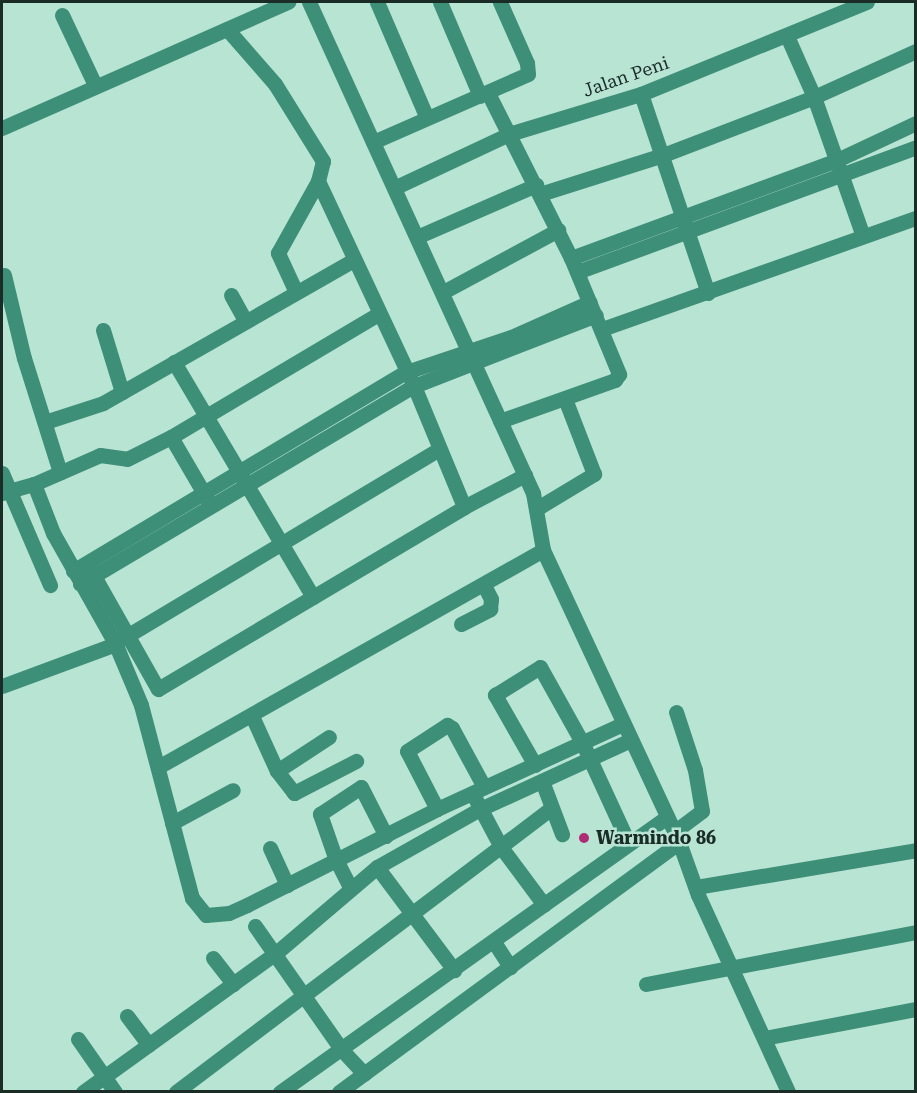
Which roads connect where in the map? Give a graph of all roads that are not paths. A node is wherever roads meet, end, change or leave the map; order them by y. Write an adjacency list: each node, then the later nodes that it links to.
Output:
1 (288, 2): 8 (street)
2 (309, 2): 19 (street)
3 (378, 2): 15 (street)
4 (440, 2): 12 (street)
5 (500, 2): 12 (street)
6 (867, 2): 9 (street, Jalan Peni)
7 (62, 15): 11 (street)
8 (227, 29): 11 (street); 23 (street)
9 (787, 36): 13 (street, Jalan Peni); 14 (street)
10 (915, 51): 14 (street)
11 (95, 85): 17 (street)
12 (484, 94): 15 (street); 18 (street)
13 (641, 94): 18 (street, Jalan Peni); 21 (street)
14 (814, 97): 21 (street); 22 (street)
15 (427, 118): 19 (street)
16 (915, 123): 22 (street)
17 (2, 128)
18 (510, 134): 24 (street, Jalan Peni); 25 (street)
19 (373, 142): 24 (street)
20 (915, 147): 22 (street)
21 (663, 155): 25 (street); 27 (street)
22 (839, 167): 27 (street); 30 (street)
23 (318, 181): 32 (street); 35 (street)
24 (396, 187): 29 (street)
25 (538, 189): 28 (street); 29 (street)
26 (915, 218): 30 (street)
27 (686, 225): 31 (street); 33 (street); 37 (street)
28 (558, 230): 31 (street); 36 (street)
29 (419, 236): 36 (street)
30 (863, 236): 37 (street)
31 (571, 258): 33 (street)
32 (352, 261): 35 (street); 39 (street)
33 (578, 272): 40 (street)
34 (3, 275): 50 (street)
35 (295, 290): 41 (street)
36 (443, 292): 43 (street)
37 (708, 293): 40 (street)
38 (231, 295): 41 (street)
39 (378, 314): 45 (street); 48 (street)
40 (596, 315): 43 (street); 47 (street)
41 (245, 320): 44 (street)
42 (103, 330): 46 (street)
43 (471, 355): 45 (street); 49 (street)
44 (174, 362): 46 (street); 48 (street)
45 (410, 379): 52 (street); 56 (street)
46 (122, 392): 50 (street)
47 (565, 399): 49 (street); 60 (street)
48 (207, 413): 51 (street); 56 (street)
49 (500, 421): 55 (street)
50 (45, 422): 54 (street)
51 (171, 437): 54 (street); 58 (street)
52 (438, 450): 59 (street); 61 (street)
53 (2, 472): 57 (street)
54 (60, 472): 57 (street)
55 (525, 475): 59 (street); 60 (street)
56 (245, 478): 58 (street); 61 (street)
57 (17, 489): 64 (street); 65 (street)
58 (208, 501): 63 (street)
59 (464, 507): 67 (street)
60 (536, 509): 62 (street)
61 (280, 543): 67 (street); 69 (street)
62 (543, 550): 66 (street); 73 (street)
63 (90, 570): 64 (street); 69 (street)
64 (76, 577): 69 (street)
65 (50, 585)
66 (484, 585): 68 (street); 72 (street)
67 (314, 597): 69 (street)
68 (461, 624)
69 (117, 642): 70 (street); 80 (street)
70 (2, 686)
71 (676, 712): 91 (street)
72 (252, 716): 80 (street); 81 (street)
73 (623, 724): 75 (street); 76 (street)
74 (329, 737): 81 (street)
75 (631, 740): 77 (street); 87 (street)
76 (582, 743): 77 (street); 79 (street); 79 (street)
77 (590, 758): 82 (street); 92 (street)
78 (356, 761): 81 (street)
79 (535, 765): 84 (street)
80 (158, 767): 88 (street)
81 (277, 771)
82 (543, 781): 84 (street); 86 (street)
83 (233, 790): 88 (street)
84 (478, 798): 85 (street); 85 (street); 93 (street); 97 (street)
85 (437, 809): 90 (street)
86 (550, 809): 89 (street); 93 (street)
87 (667, 817): 91 (street); 92 (street)
88 (172, 822): 98 (street)
89 (562, 834)
90 (386, 836): 96 (street); 96 (street)
91 (676, 837): 99 (street); 109 (street)
92 (629, 844): 101 (street)
93 (501, 847): 101 (street); 102 (street)
94 (270, 848): 98 (street)
95 (915, 850): 99 (street)
96 (338, 864): 98 (street); 100 (street)
97 (377, 867): 100 (street); 102 (street)
98 (287, 885)
99 (696, 887): 108 (street)
100 (351, 889): 106 (street)
101 (544, 905): 105 (street)
102 (411, 915): 110 (street); 113 (street)
103 (255, 926): 106 (street)
104 (915, 932): 108 (street)
105 (494, 942): 109 (street); 110 (street)
106 (276, 953): 111 (street); 113 (street)
107 (213, 958): 111 (street)
108 (730, 965): 112 (street); 116 (street)
109 (510, 967): 120 (street)
110 (454, 970): 119 (street)
111 (233, 984): 118 (street)
112 (646, 984)
113 (305, 996): 119 (street); 124 (street)
114 (915, 1009): 116 (street)
115 (128, 1016): 118 (street)
116 (764, 1038): 127 (street)
117 (78, 1039): 121 (street)
118 (149, 1045): 121 (street)
119 (341, 1049): 120 (street); 125 (street)
120 (364, 1074): 126 (street)
121 (105, 1076): 122 (street); 123 (street)
122 (83, 1092)
123 (115, 1092)
124 (176, 1092)
125 (280, 1092)
126 (339, 1092)
127 (788, 1092)

